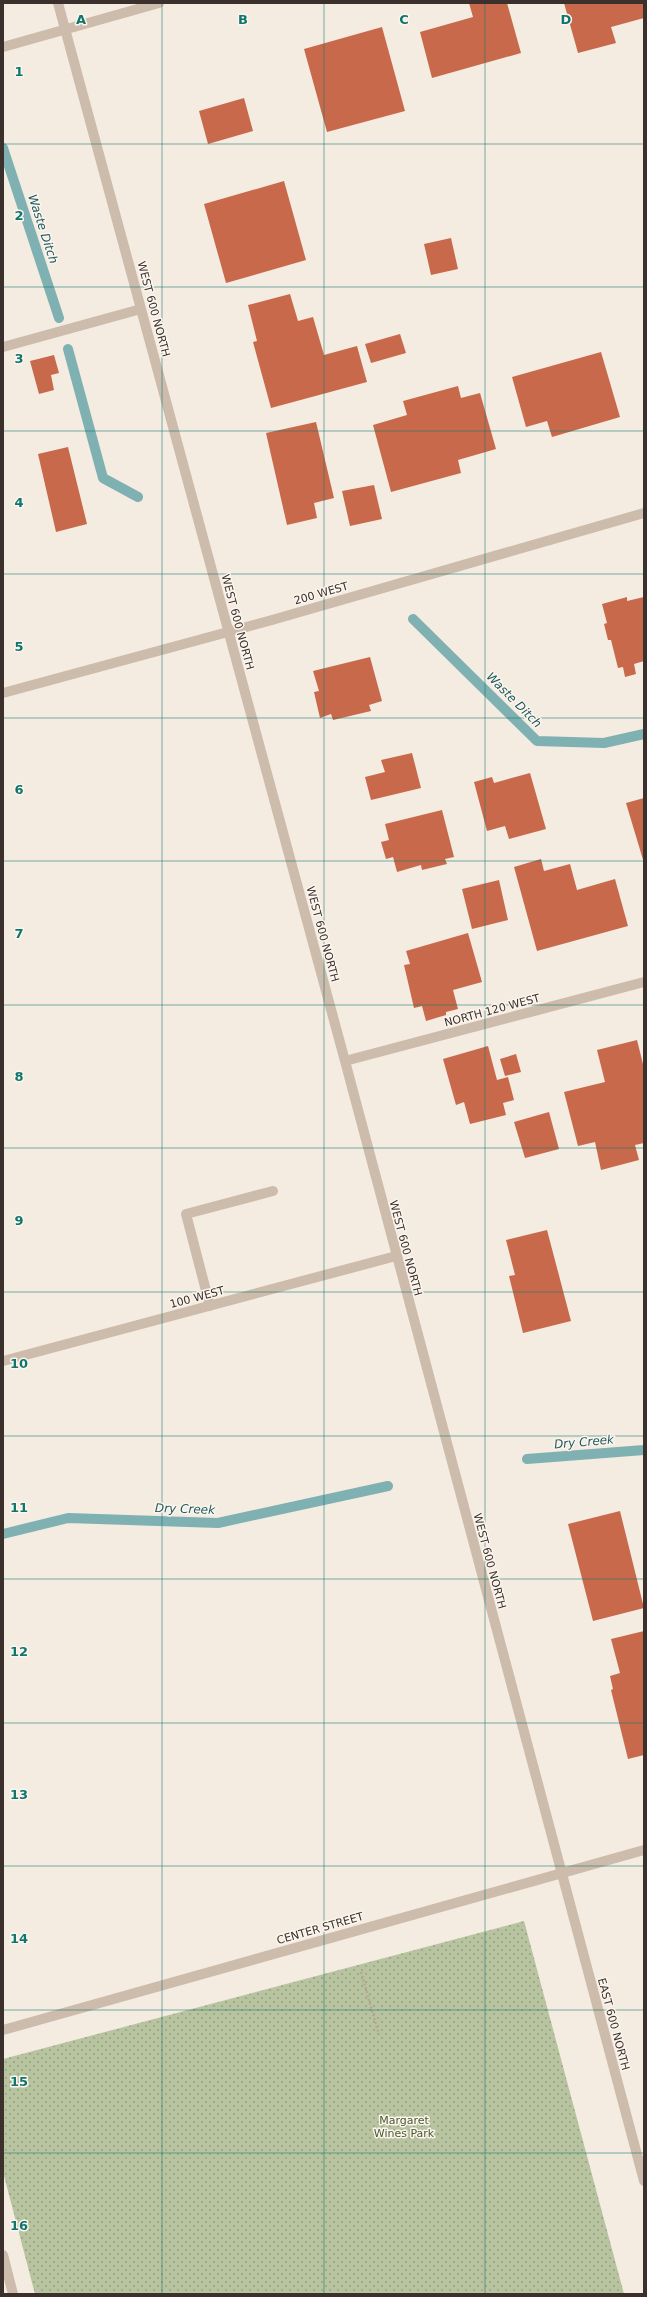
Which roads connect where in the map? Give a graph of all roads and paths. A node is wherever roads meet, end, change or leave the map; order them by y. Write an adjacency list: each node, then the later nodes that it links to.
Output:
1 (58, 3): 3 (street, WEST 600 NORTH)
2 (159, 3): 3 (street)
3 (65, 30): 4 (street); 5 (street, WEST 600 NORTH)
4 (3, 47)
5 (141, 309): 6 (street); 8 (street, WEST 600 NORTH)
6 (3, 347)
7 (644, 513): 8 (street, 200 WEST)
8 (229, 632): 9 (street, 200 WEST); 11 (street, WEST 600 NORTH)
9 (3, 693)
10 (644, 982): 11 (street, NORTH 120 WEST)
11 (345, 1061): 13 (street, WEST 600 NORTH)
12 (273, 1191): 14 (street)
13 (396, 1256): 14 (street, 100 WEST); 17 (street, WEST 600 NORTH)
14 (210, 1306): 15 (street, 100 WEST)
15 (3, 1361)
16 (644, 1850): 17 (street, CENTER STREET)
17 (561, 1873): 19 (street, CENTER STREET); 21 (street, EAST 600 NORTH)
18 (360, 1972): 20 (path)
19 (3, 2030)
20 (379, 2035)
21 (644, 2180)
22 (3, 2255): 23 (street)
23 (13, 2294)

